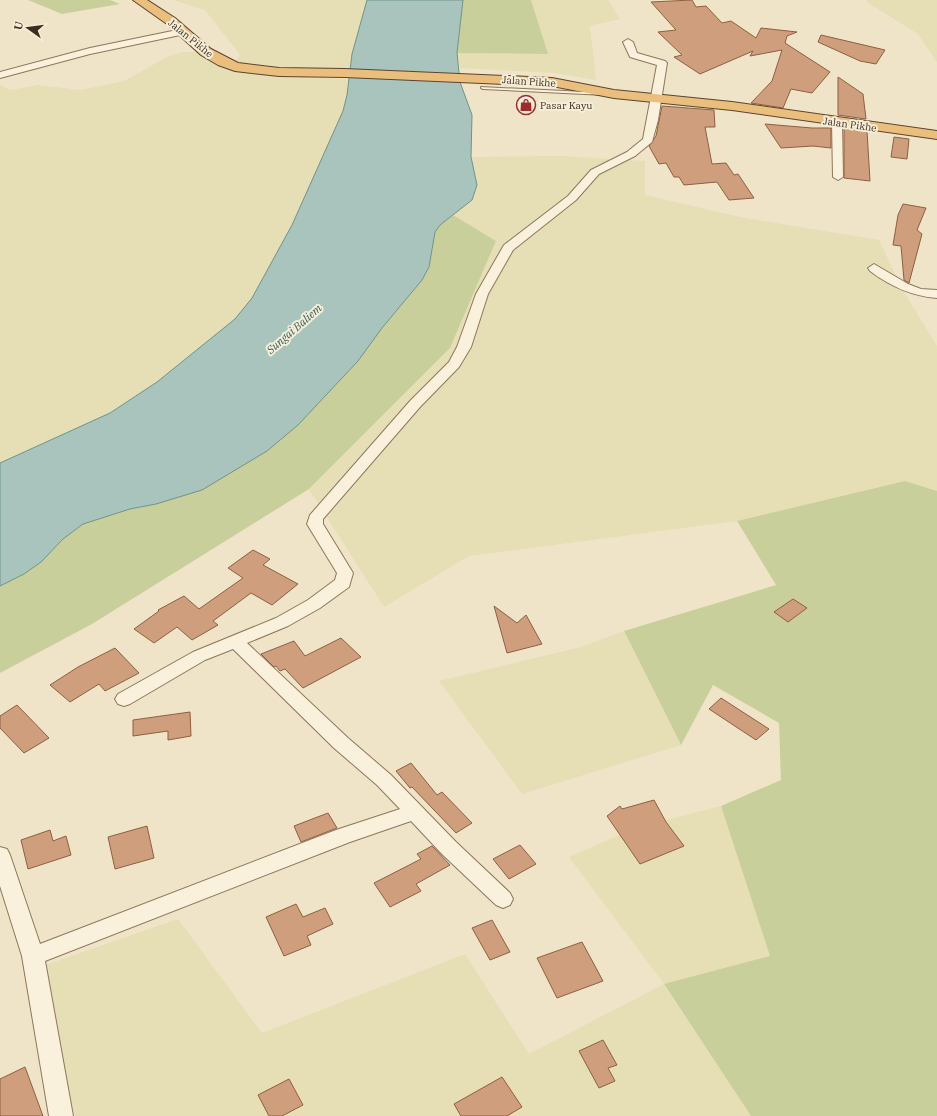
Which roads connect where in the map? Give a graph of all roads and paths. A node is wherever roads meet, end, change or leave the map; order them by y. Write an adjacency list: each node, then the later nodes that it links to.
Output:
1 (139, 0): 2 (highway, Jalan Pikhe)
2 (182, 32): 4 (street); 6 (highway, Jalan Pikhe)
3 (628, 42): 7 (street)
4 (0, 75)
5 (483, 88): 6 (lane)
6 (614, 94): 7 (highway, Jalan Pikhe)
7 (656, 99): 8 (highway, Jalan Pikhe); 13 (street)
8 (837, 122): 9 (highway, Jalan Pikhe); 10 (street)
9 (937, 135)
10 (838, 177)
11 (874, 268): 12 (street)
12 (937, 294)
13 (236, 642): 14 (street); 15 (street)
14 (124, 698)
15 (414, 812): 17 (street); 18 (street)
16 (0, 856): 18 (street)
17 (503, 899)
18 (33, 956): 19 (street)
19 (61, 1116)

